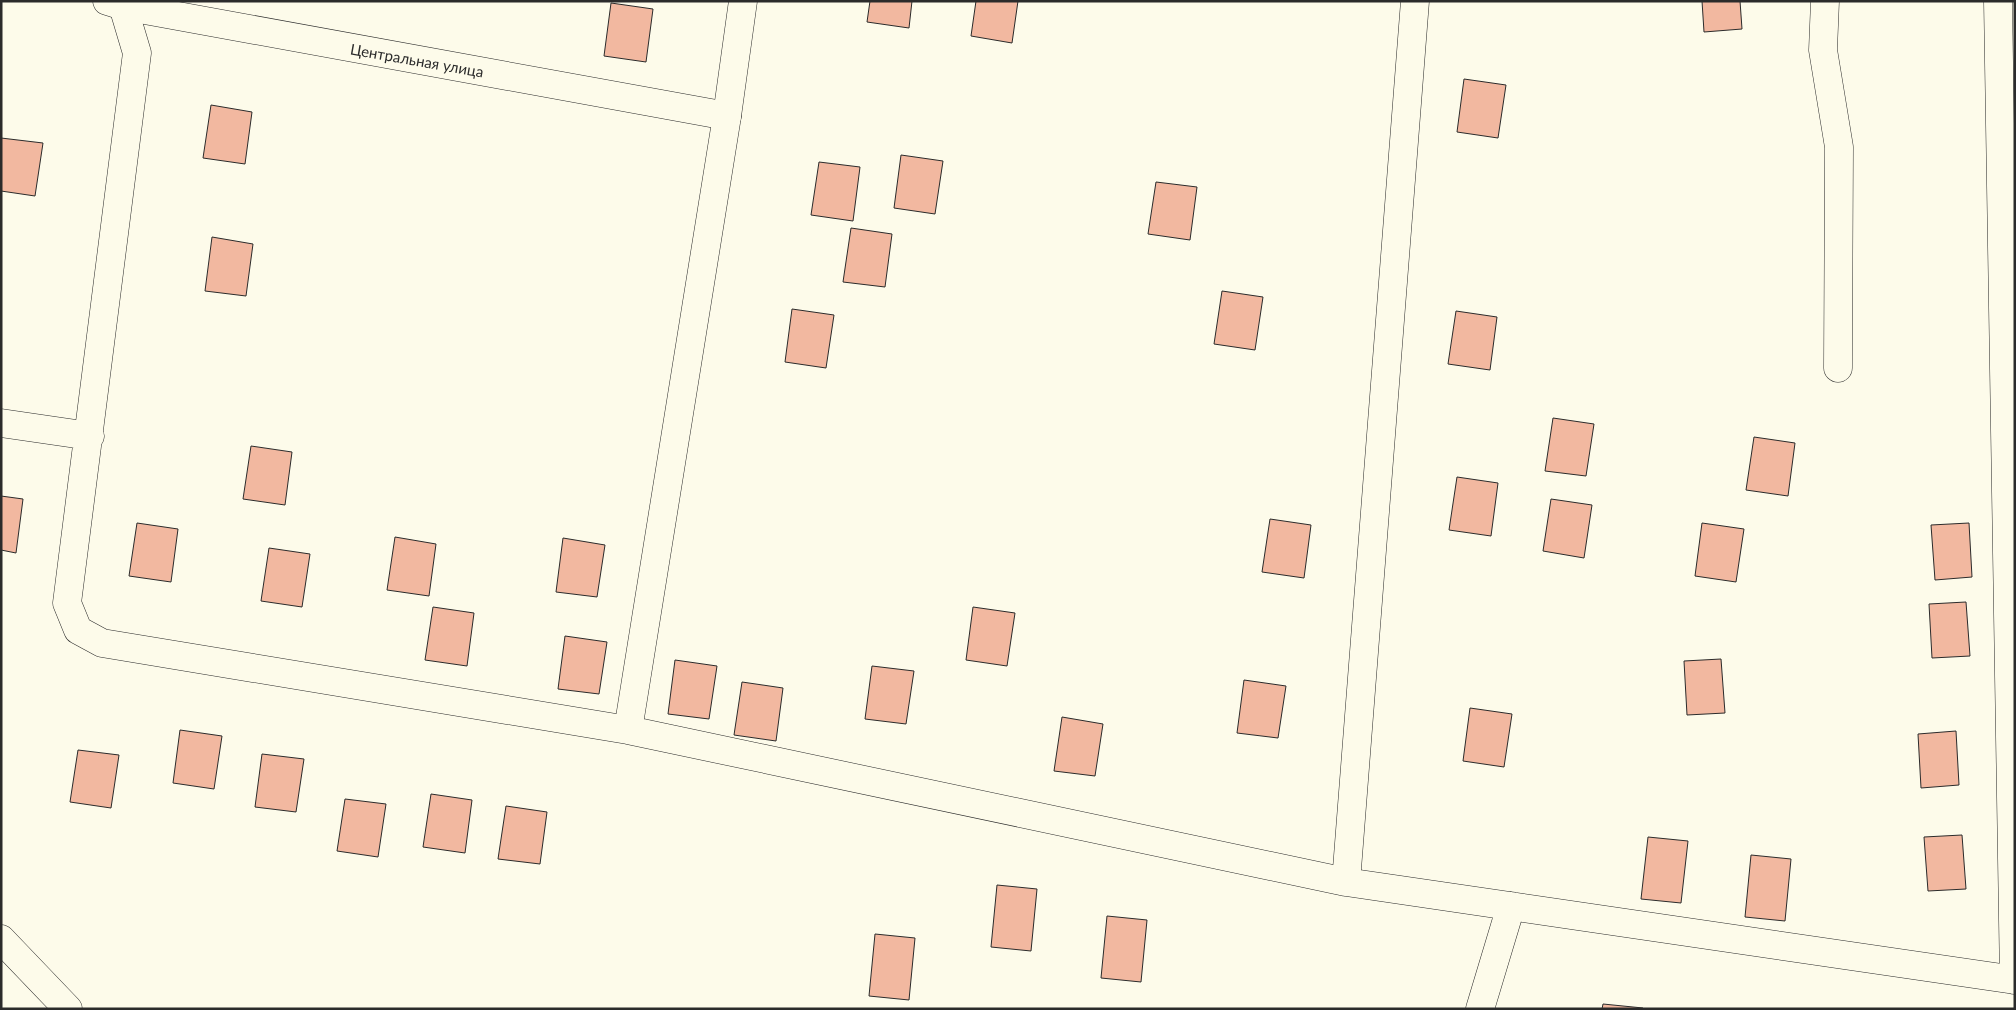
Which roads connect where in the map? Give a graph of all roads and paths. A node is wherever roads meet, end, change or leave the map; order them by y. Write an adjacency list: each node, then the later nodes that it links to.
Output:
1 (743, 1): 6 (street)
2 (1415, 1): 11 (street)
3 (1825, 1): 7 (street)
4 (1998, 1): 14 (street)
5 (118, 3): 6 (street, Центральная улица); 9 (street)
6 (727, 116): 10 (street)
7 (1838, 368)
8 (1, 423): 9 (street)
9 (90, 436): 10 (street)
10 (628, 730): 11 (street)
11 (1346, 882): 12 (street)
12 (1511, 906): 14 (street); 16 (street)
13 (1, 939): 15 (street)
14 (2015, 980)
15 (68, 1009)
16 (1480, 1009)

